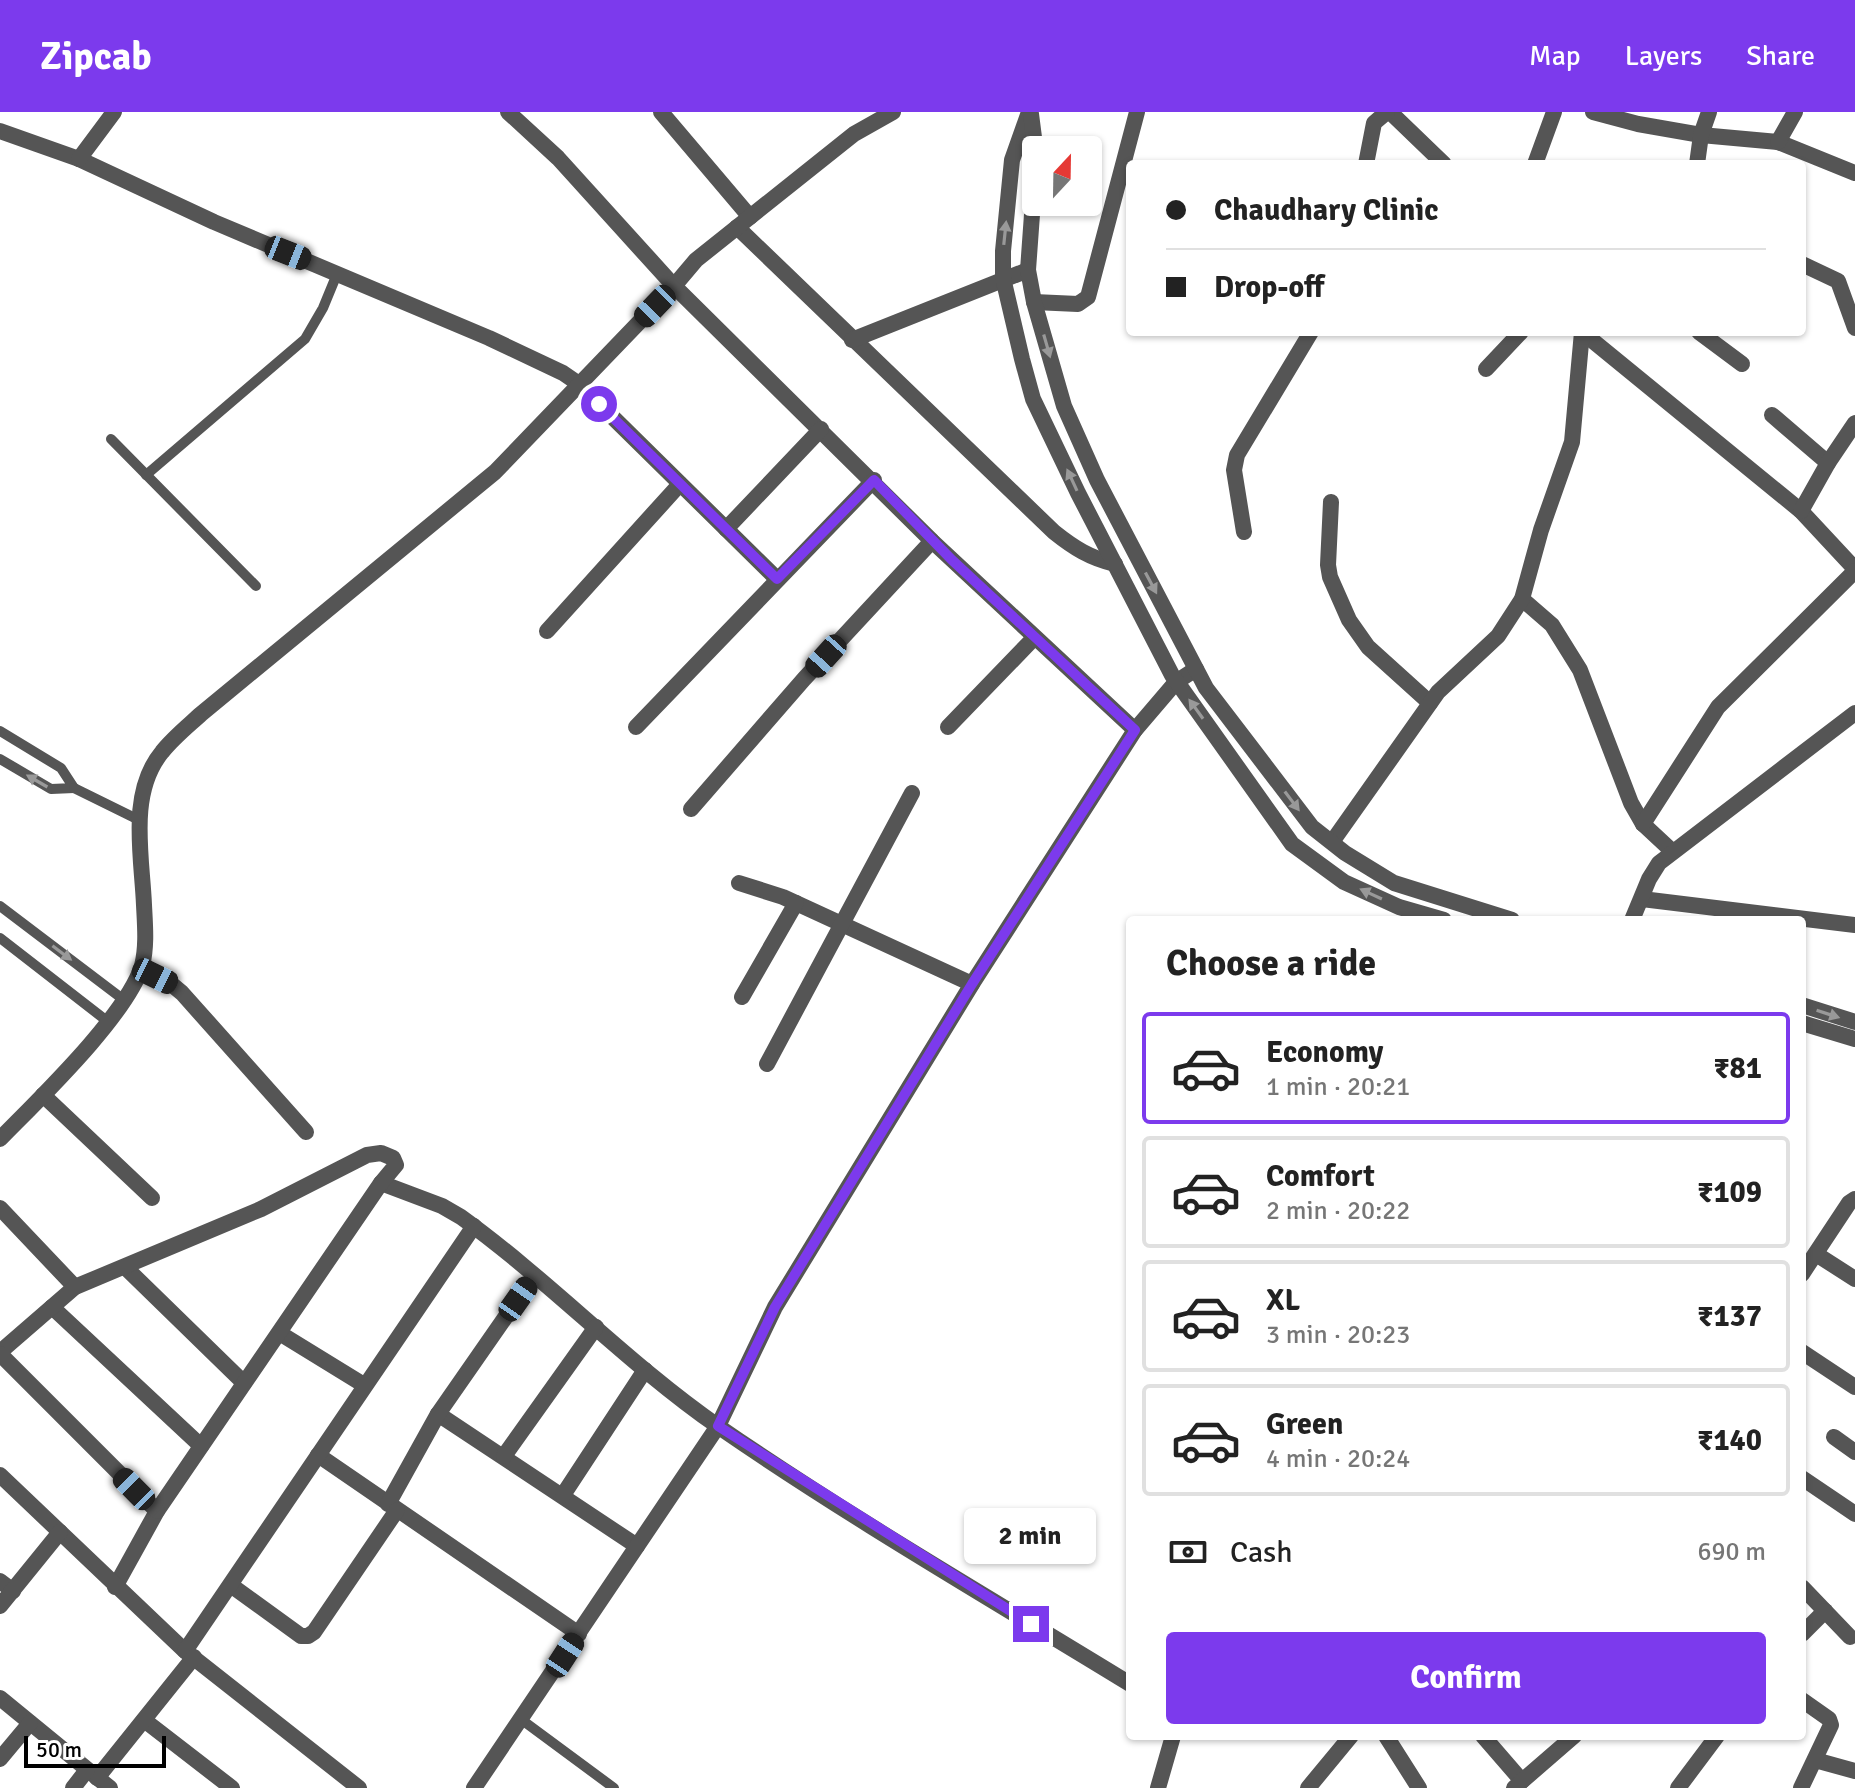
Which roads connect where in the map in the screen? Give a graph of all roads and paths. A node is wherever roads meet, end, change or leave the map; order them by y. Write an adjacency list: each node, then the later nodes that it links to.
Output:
1 (114, 112): 16 (street)
2 (508, 112): 29 (street)
3 (661, 112): 23 (street)
4 (893, 112): 23 (street)
5 (1030, 112): 14 (street); 27 (street, one-way to 5)
6 (1137, 112): 30 (street)
7 (1388, 112): 17 (street); 18 (street)
8 (1554, 112): 19 (street)
9 (1593, 112): 13 (street)
10 (1709, 112): 13 (street)
11 (1795, 112): 15 (street)
12 (0, 131): 16 (street)
13 (1701, 135): 15 (street); 20 (street)
14 (1033, 136)
15 (1778, 142): 21 (street)
16 (79, 159): 26 (street)
17 (1367, 160)
18 (1440, 160)
19 (1536, 160)
20 (1698, 160)
21 (1855, 173)
22 (1032, 216): 25 (street)
23 (743, 222): 29 (street); 37 (street)
24 (1806, 266): 28 (street)
25 (1028, 270): 27 (street); 30 (street)
26 (337, 274): 40 (street); 46 (lane)
27 (1003, 278): 37 (street); 54 (street, one-way to 27)
28 (1846, 282): 31 (street)
29 (674, 286): 40 (street); 43 (street)
30 (1034, 302): 61 (street, one-way to 61)
31 (1855, 328)
32 (1309, 336): 52 (street)
33 (1517, 336): 39 (street)
34 (1582, 336): 58 (street)
35 (1587, 336): 50 (street)
36 (1704, 336): 38 (street)
37 (852, 340): 54 (street)
38 (1742, 364)
39 (1486, 369)
40 (579, 384): 48 (street); 73 (street)
41 (1772, 415): 45 (street)
42 (1855, 423): 45 (street)
43 (821, 429): 47 (street); 51 (street)
44 (111, 439): 46 (lane)
45 (1828, 463): 50 (street)
46 (146, 475): 57 (lane)
47 (874, 480): 53 (street); 56 (street)
48 (680, 484): 51 (street); 59 (street)
49 (1331, 502): 63 (street)
50 (1801, 511): 55 (street)
51 (726, 529): 56 (street)
52 (1244, 532)
53 (932, 541): 60 (street); 72 (street)
54 (1115, 564): 62 (street)
55 (1855, 570): 74 (street)
56 (777, 579): 65 (street)
57 (256, 586)
58 (1522, 599): 63 (street); 74 (street)
59 (547, 631)
60 (1034, 638): 66 (street); 67 (street)
61 (1196, 669): 62 (street); 75 (street, one-way to 75)
62 (1176, 682): 67 (street); 81 (street, one-way to 62)
63 (1430, 703): 75 (street)
64 (1855, 713): 76 (street)
65 (636, 727)
66 (948, 727)
67 (1135, 730): 90 (street)
68 (0, 731): 70 (lane)
69 (0, 759): 70 (lane, one-way to 69)
70 (74, 788): 73 (lane)
71 (912, 793): 87 (street)
72 (691, 809)
73 (141, 821): 89 (street)
74 (1643, 824): 76 (street)
75 (1332, 842): 82 (street)
76 (1672, 851): 78 (street)
77 (739, 883): 79 (street)
78 (1642, 899): 83 (street); 84 (street)
79 (796, 903): 87 (street); 91 (street)
80 (0, 906): 92 (lane, one-way to 92)
81 (1430, 916)
82 (1499, 916)
83 (1634, 916)
84 (1781, 916)
85 (1806, 919): 86 (street)
86 (1855, 925)
87 (842, 926): 90 (street); 98 (street)
88 (0, 938): 94 (lane)
89 (141, 969): 92 (street); 100 (street)
90 (972, 984): 123 (street)
91 (742, 997)
92 (124, 1000): 94 (street)
93 (1806, 1006): 95 (street, one-way to 95)
94 (107, 1021): 99 (street)
95 (1855, 1022)
96 (1806, 1024): 97 (street)
97 (1855, 1039)
98 (767, 1064)
99 (43, 1095): 101 (street); 103 (street)
100 (306, 1132)
101 (0, 1139)
102 (381, 1183): 106 (street); 108 (street); 115 (street)
103 (152, 1198)
104 (1855, 1199): 107 (street)
105 (0, 1208): 112 (street)
106 (474, 1226): 110 (street); 120 (street)
107 (1816, 1254): 109 (street); 111 (street)
108 (126, 1268): 112 (street); 119 (street)
109 (1806, 1268)
110 (534, 1276): 114 (street); 122 (street)
111 (1855, 1279)
112 (75, 1287): 113 (street)
113 (52, 1307): 116 (street); 125 (street)
114 (596, 1327): 118 (street); 128 (street)
115 (281, 1334): 119 (street); 120 (street)
116 (0, 1353): 133 (street)
117 (1806, 1355): 121 (street)
118 (645, 1370): 123 (street); 131 (street)
119 (244, 1383): 125 (street)
120 (364, 1385): 127 (street)
121 (1855, 1387)
122 (438, 1414): 128 (street); 132 (street)
123 (718, 1426): 136 (street); 147 (street)
124 (1834, 1437): 126 (street)
125 (201, 1446): 133 (street)
126 (1855, 1452)
127 (318, 1455): 132 (street); 138 (street)
128 (504, 1456): 131 (street)
129 (0, 1475): 135 (street)
130 (1806, 1481): 134 (street)
131 (563, 1495): 136 (street)
132 (392, 1507): 138 (street); 144 (street)
133 (157, 1511): 139 (street)
134 (1855, 1514)
135 (60, 1532): 137 (street); 139 (street)
136 (637, 1546): 144 (street)
137 (7, 1586): 141 (street)
138 (232, 1586): 146 (street)
139 (115, 1587): 146 (street)
140 (1806, 1591): 142 (street)
141 (0, 1606)
142 (1825, 1611): 143 (street); 145 (street)
143 (1806, 1630)
144 (579, 1634): 151 (street)
145 (1850, 1637)
146 (190, 1654): 150 (street); 167 (street)
147 (1126, 1682)
148 (0, 1698): 152 (street)
149 (1806, 1703): 160 (street)
150 (144, 1720): 162 (street); 166 (street)
151 (522, 1720): 168 (street); 169 (lane)
152 (30, 1723): 159 (street); 162 (street)
153 (1172, 1740): 170 (street)
154 (1348, 1740): 171 (street)
155 (1388, 1740): 163 (street)
156 (1486, 1740): 164 (street)
157 (1569, 1740): 164 (street)
158 (1714, 1740): 172 (street)
159 (0, 1759)
160 (1815, 1760): 161 (street); 173 (street)
161 (1855, 1771)
162 (98, 1779): 165 (street)
163 (1410, 1784)
164 (1518, 1784)
165 (73, 1788)
166 (232, 1788)
167 (359, 1788)
168 (474, 1788)
169 (614, 1788)
170 (1158, 1788)
171 (1308, 1788)
172 (1678, 1788)
173 (1801, 1788)

